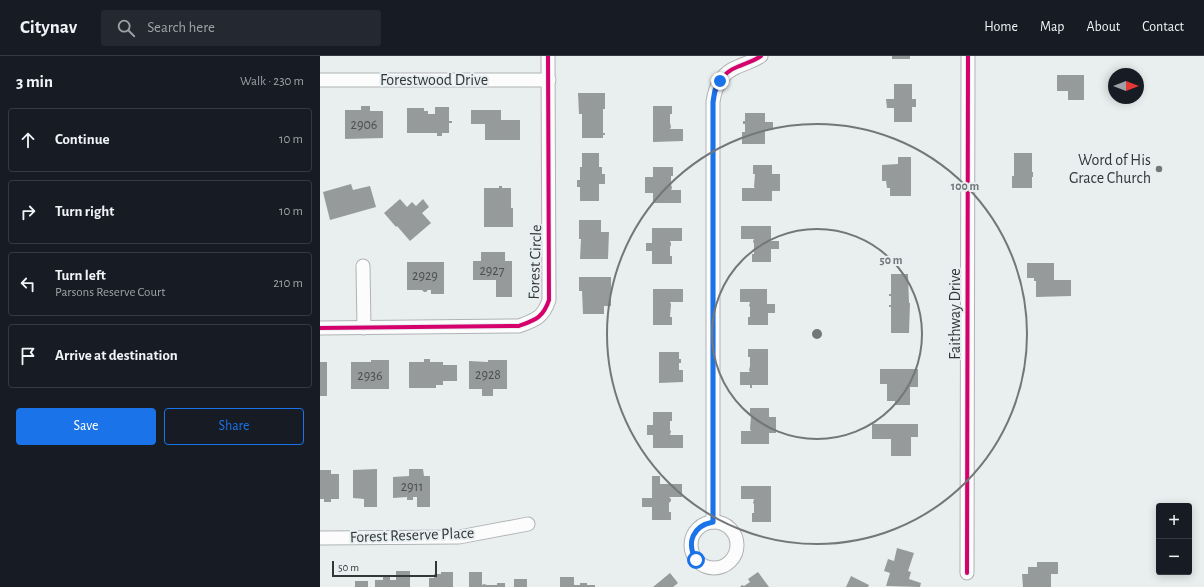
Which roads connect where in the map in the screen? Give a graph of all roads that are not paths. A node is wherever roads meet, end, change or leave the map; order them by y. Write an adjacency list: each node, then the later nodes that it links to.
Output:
1 (548, 56): 5 (street, Forest Circle)
2 (761, 56): 9 (street)
3 (968, 56): 12 (street, Faithway Drive)
4 (320, 80): 5 (street, Forestwood Drive)
5 (549, 80): 8 (street, Forest Circle)
6 (363, 266): 8 (street)
7 (320, 328): 8 (street, Forest Circle)
8 (364, 328)
9 (713, 522)
10 (528, 524): 11 (street, Forest Reserve Place)
11 (320, 538)
12 (967, 573)

